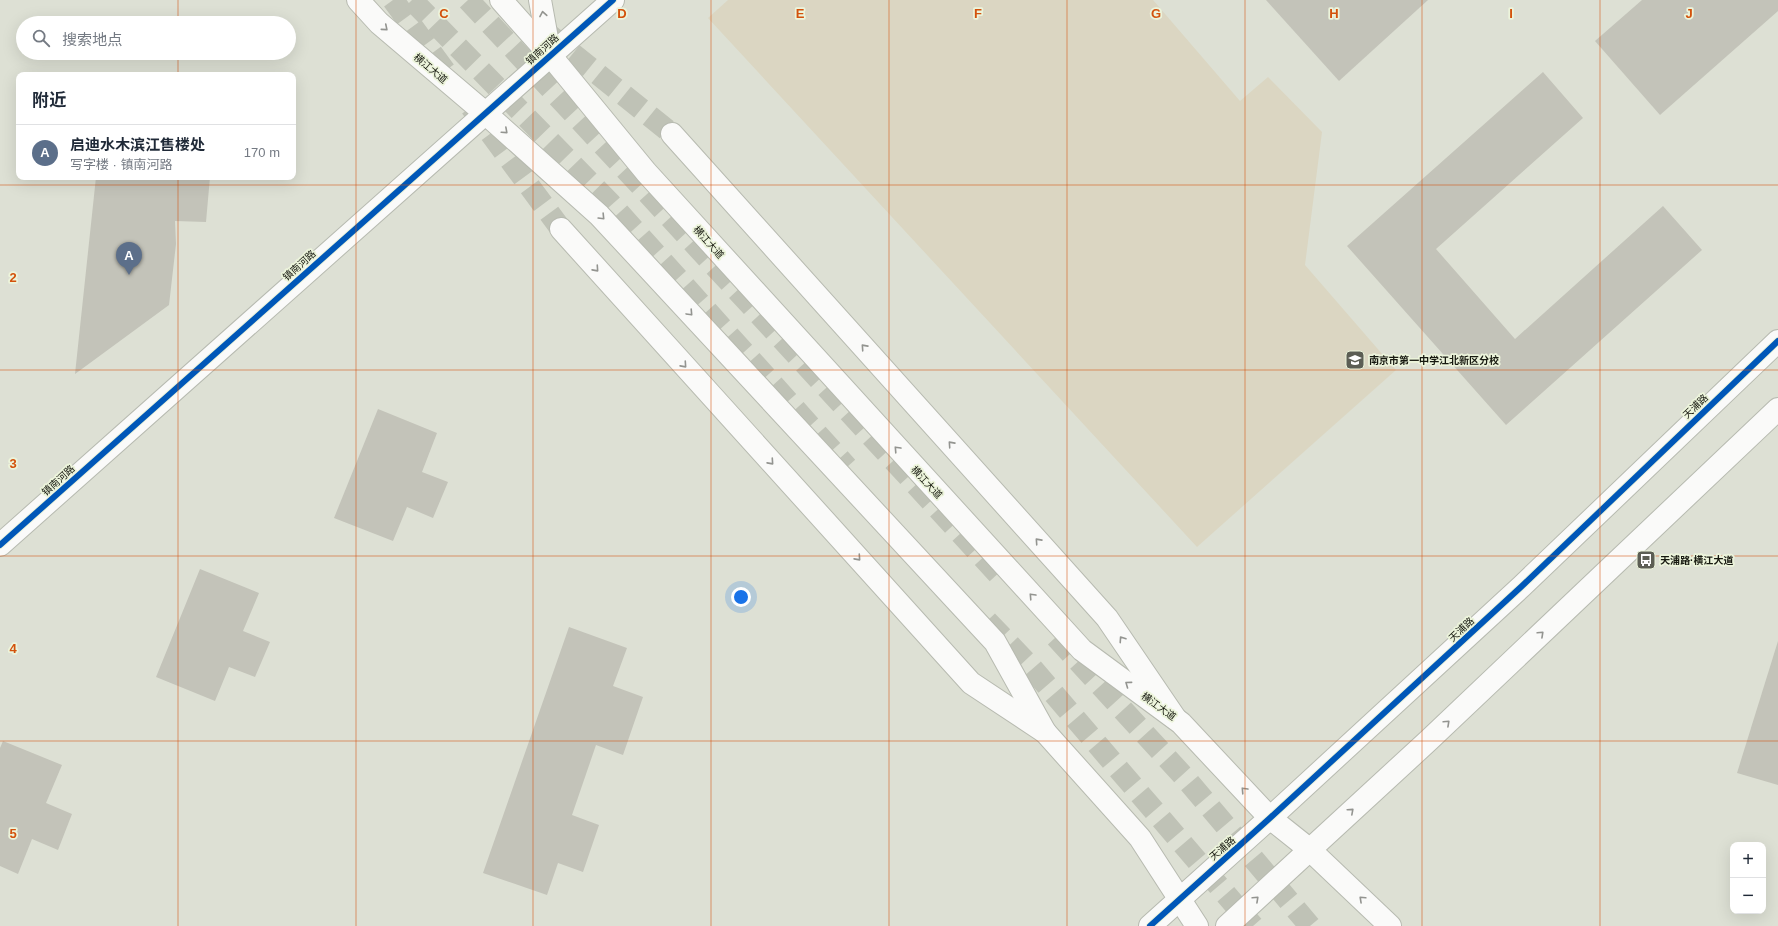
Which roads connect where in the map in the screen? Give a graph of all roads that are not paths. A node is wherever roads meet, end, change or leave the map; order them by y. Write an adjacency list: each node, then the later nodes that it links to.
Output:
1 (358, 0): 6 (main road, 横江大道, one-way to 6)
2 (501, 0): 5 (main road, 横江大道)
3 (540, 0): 5 (main road, one-way to 3)
4 (613, 0): 5 (main road, 镇南河路)
5 (550, 55): 6 (main road, 镇南河路); 12 (main road, 横江大道, one-way to 5)
6 (485, 113): 11 (main road, 镇南河路); 13 (main road, 横江大道, one-way to 13)
7 (672, 134): 12 (main road, one-way to 7)
8 (561, 230): 13 (main road, one-way to 13)
9 (1778, 341): 14 (main road, 天浦路)
10 (1778, 409): 15 (main road, one-way to 10)
11 (0, 545)
12 (1175, 718): 14 (main road, 横江大道, one-way to 12)
13 (1045, 732): 16 (main road, 横江大道)
14 (1270, 818): 15 (main road, 横江大道); 16 (main road, 天浦路)
15 (1309, 849): 19 (main road, one-way to 15); 20 (main road, 横江大道, one-way to 15)
16 (1179, 899): 17 (main road, 天浦路); 18 (main road, 横江大道)
17 (1150, 926)
18 (1197, 926)
19 (1227, 926)
20 (1390, 926)

